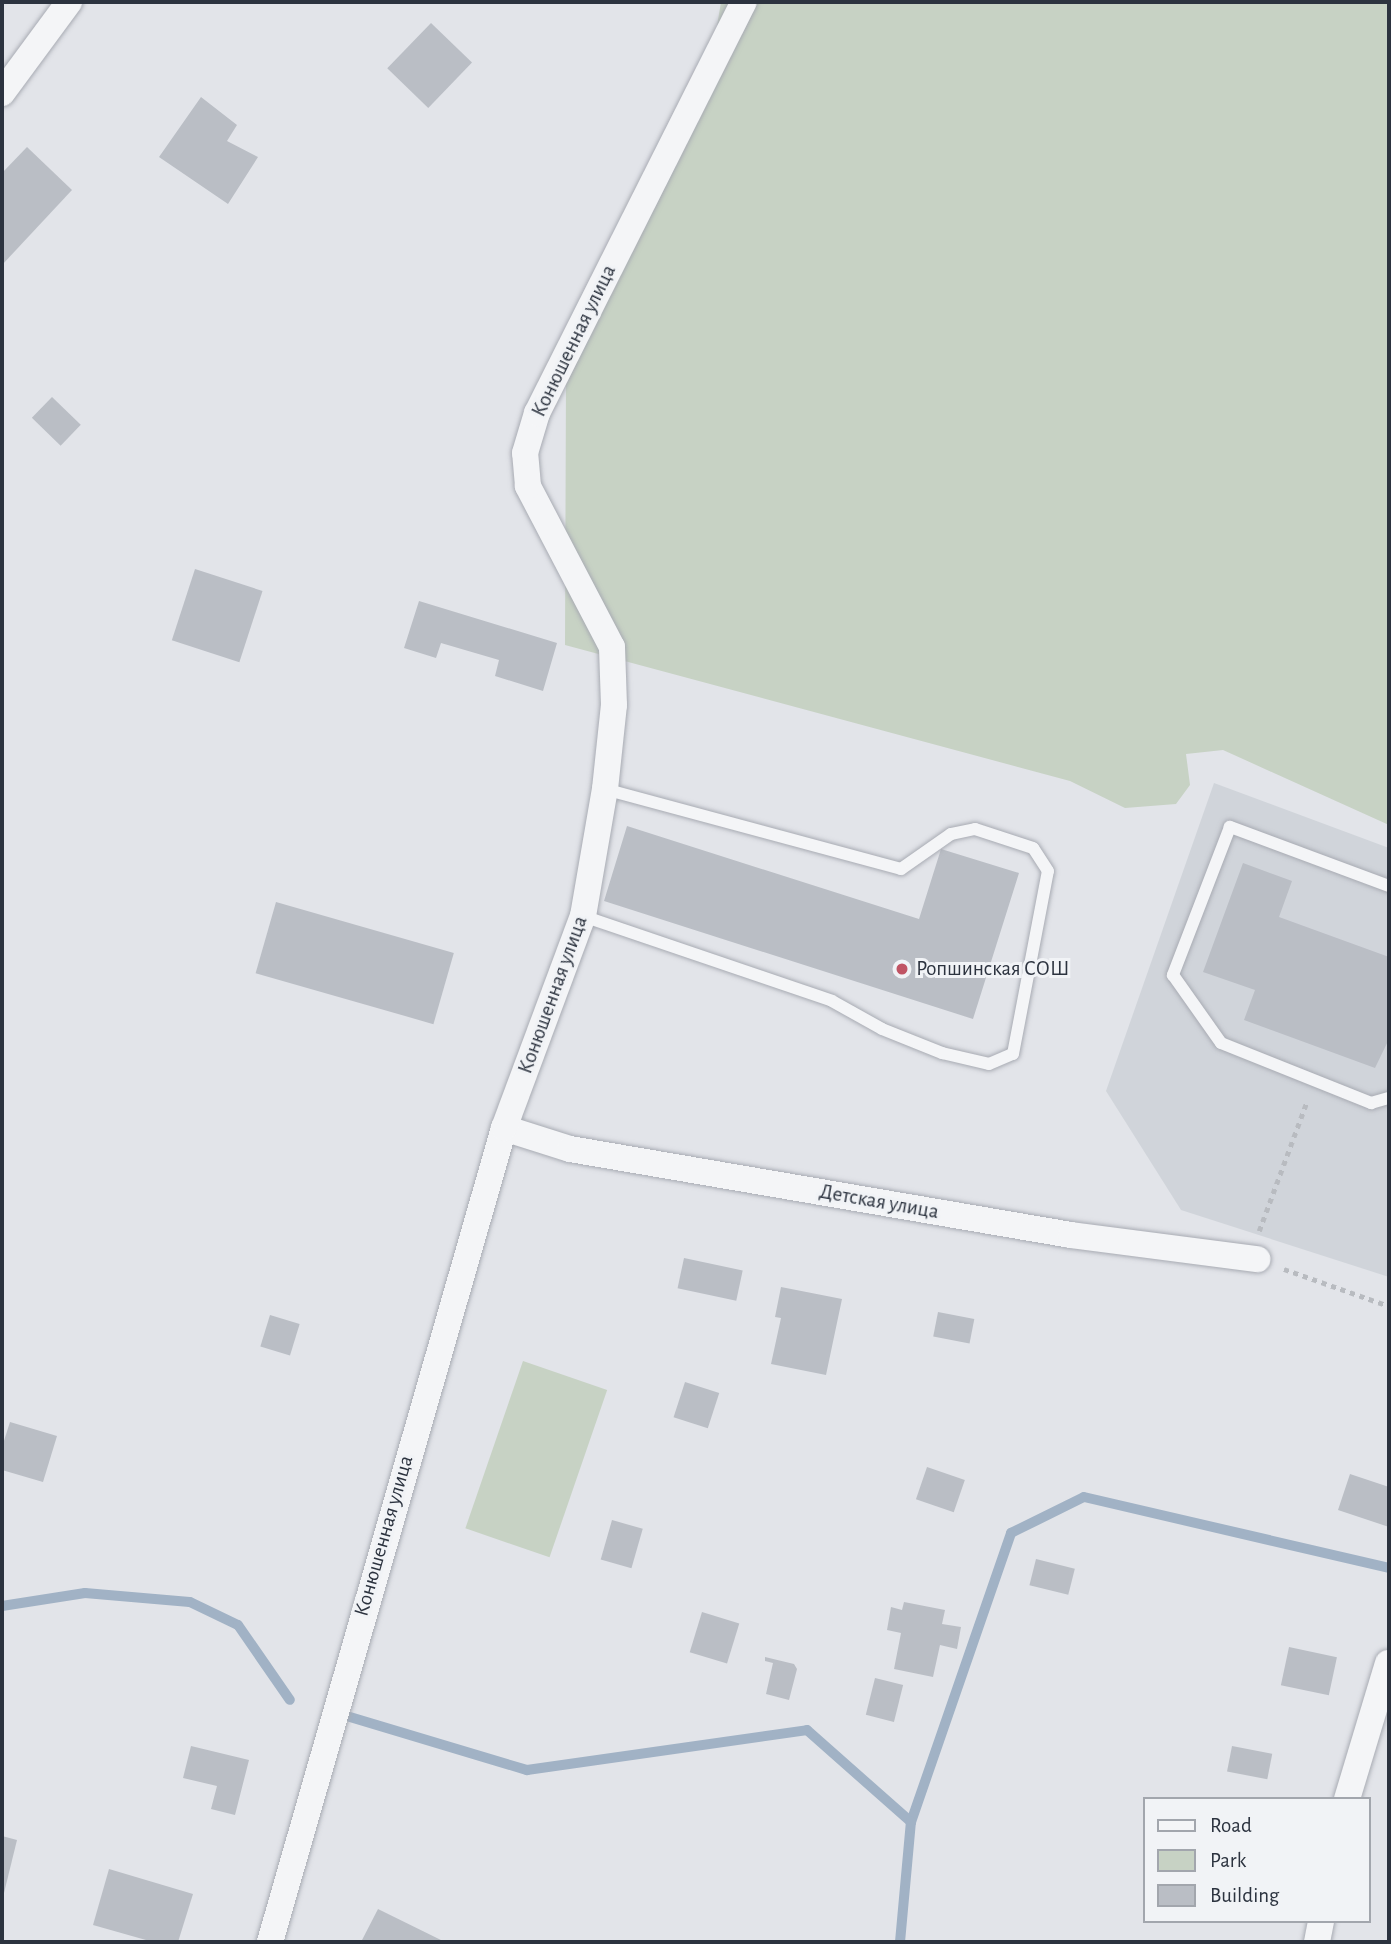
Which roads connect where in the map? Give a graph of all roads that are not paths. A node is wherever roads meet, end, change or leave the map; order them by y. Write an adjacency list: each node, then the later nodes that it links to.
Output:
1 (69, 2): 3 (street)
2 (744, 2): 4 (street, Конюшенная улица)
3 (2, 93)
4 (605, 789): 6 (street, Конюшенная улица); 6 (lane)
5 (1389, 886): 7 (lane)
6 (583, 916): 8 (street, Конюшенная улица)
7 (1389, 1098)
8 (504, 1128): 9 (street, Детская улица); 13 (street, Конюшенная улица)
9 (1253, 1259)
10 (1388, 1663): 11 (street)
11 (1348, 1797)
12 (1321, 1923): 14 (street)
13 (270, 1942)
14 (1317, 1942)

